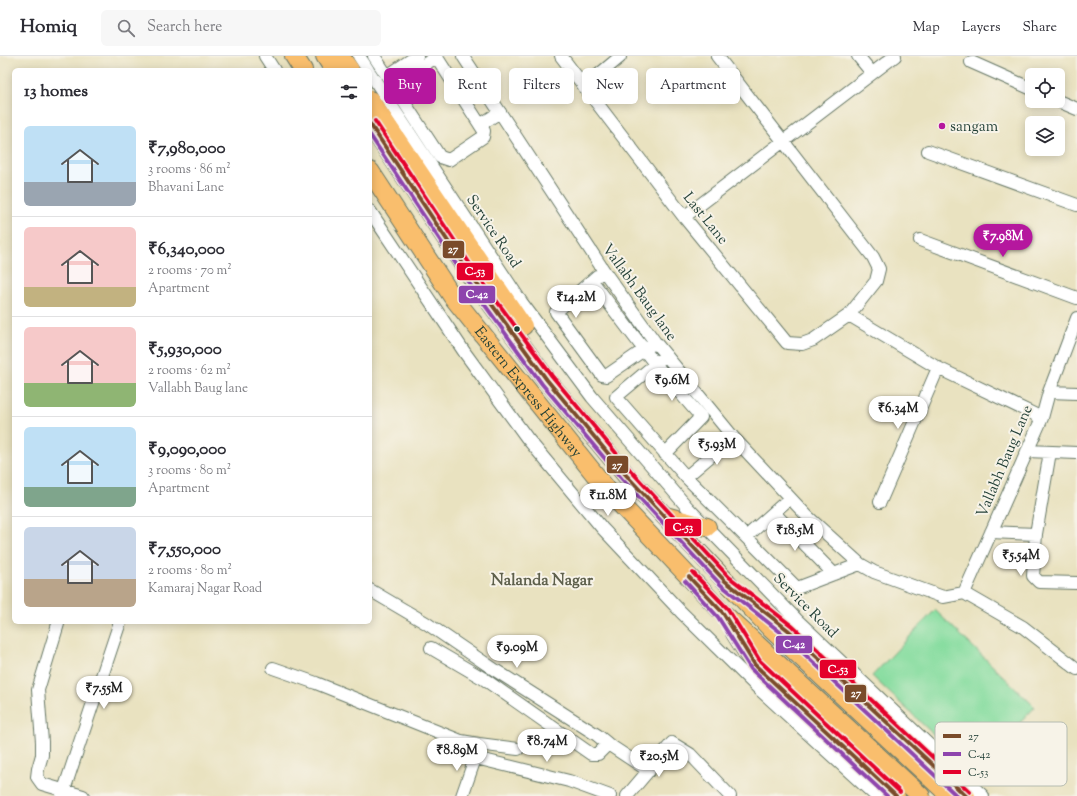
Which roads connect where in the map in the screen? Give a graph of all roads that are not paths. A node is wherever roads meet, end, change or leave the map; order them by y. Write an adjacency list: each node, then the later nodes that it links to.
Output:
1 (265, 56): 16 (street); 17 (street)
2 (294, 56): 18 (highway)
3 (325, 56): 19 (highway)
4 (340, 56): 20 (highway)
5 (359, 56): 21 (street)
6 (374, 56): 25 (street)
7 (416, 56): 22 (street)
8 (437, 56): 23 (street); 37 (street)
9 (463, 56): 35 (street, Vallabh Baug lane)
10 (561, 56): 28 (street, Last Lane)
11 (717, 56): 38 (street)
12 (858, 56): 26 (street)
13 (895, 56): 26 (street)
14 (620, 57): 24 (street)
15 (971, 62): 29 (street)
16 (262, 68)
17 (273, 68)
18 (302, 68)
19 (333, 68)
20 (349, 68)
21 (367, 68)
22 (399, 68)
23 (420, 68)
24 (606, 68)
25 (384, 71)
26 (872, 73): 38 (street)
27 (372, 76): 68 (street, Service Road)
28 (582, 83)
29 (1025, 86)
30 (1065, 103): 34 (street)
31 (406, 104): 37 (street)
32 (598, 104): 43 (street, Last Lane)
33 (372, 106): 36 (highway, Eastern Express Highway)
34 (1077, 109)
35 (500, 112): 37 (street); 45 (street, Vallabh Baug lane)
36 (379, 125): 67 (highway, Eastern Express Highway)
37 (480, 125)
38 (782, 141): 43 (street); 48 (street)
39 (928, 151): 41 (street)
40 (372, 174): 78 (highway, Eastern Express Highway)
41 (1077, 205)
42 (372, 214): 101 (street)
43 (684, 216): 48 (street, Last Lane)
44 (920, 240): 47 (street)
45 (603, 271): 46 (street); 50 (street, Vallabh Baug lane)
46 (592, 281): 51 (street); 51 (street)
47 (1077, 298)
48 (849, 316): 54 (street)
49 (1077, 318): 55 (street, Vallabh Baug Lane)
50 (656, 342): 51 (street); 52 (street, Vallabh Baug lane)
51 (645, 350): 53 (street)
52 (666, 355): 53 (street); 58 (street, Vallabh Baug lane)
53 (655, 364): 62 (street); 62 (street)
54 (938, 368): 57 (street); 65 (street)
55 (1049, 392): 56 (street); 57 (street, Vallabh Baug Lane)
56 (1077, 393)
57 (1042, 418): 59 (street, Vallabh Baug Lane)
58 (733, 437): 63 (street); 64 (street, Vallabh Baug lane)
59 (1027, 451): 60 (street); 69 (street, Vallabh Baug Lane)
60 (1050, 452): 61 (street); 70 (street)
61 (1077, 452)
62 (665, 454): 63 (street)
63 (686, 478): 71 (street)
64 (790, 498): 66 (street); 72 (street, Vallabh Baug lane)
65 (880, 502)
66 (774, 513): 71 (street); 73 (street)
67 (665, 516): 68 (highway); 74 (highway, Eastern Express Highway)
68 (707, 527): 87 (street, Service Road)
69 (991, 532): 70 (street); 77 (street, Vallabh Baug Lane)
70 (1036, 534): 75 (street)
71 (746, 537): 73 (street)
72 (860, 564): 73 (street); 77 (street, Vallabh Baug lane)
73 (834, 574)
74 (725, 581): 89 (highway); 91 (highway)
75 (1077, 583)
76 (372, 591): 85 (street)
77 (964, 593): 83 (street)
78 (723, 613): 102 (highway); 103 (highway)
79 (58, 624): 95 (street)
80 (119, 624): 95 (street)
81 (431, 648): 85 (street)
82 (272, 668): 84 (street)
83 (1077, 669)
84 (479, 744): 86 (street); 88 (street)
85 (608, 744): 90 (street)
86 (518, 749)
87 (935, 751)
88 (476, 758): 97 (street); 98 (street)
89 (935, 767)
90 (648, 771): 99 (street); 100 (street)
91 (935, 782)
92 (939, 786): 104 (highway)
93 (955, 786): 105 (highway)
94 (972, 786): 106 (street, Service Road)
95 (64, 793): 96 (street)
96 (83, 796)
97 (462, 796)
98 (610, 796)
99 (627, 796)
100 (730, 796)
101 (876, 796)
102 (896, 796)
103 (920, 796)
104 (950, 796)
105 (966, 796)
106 (983, 796)

